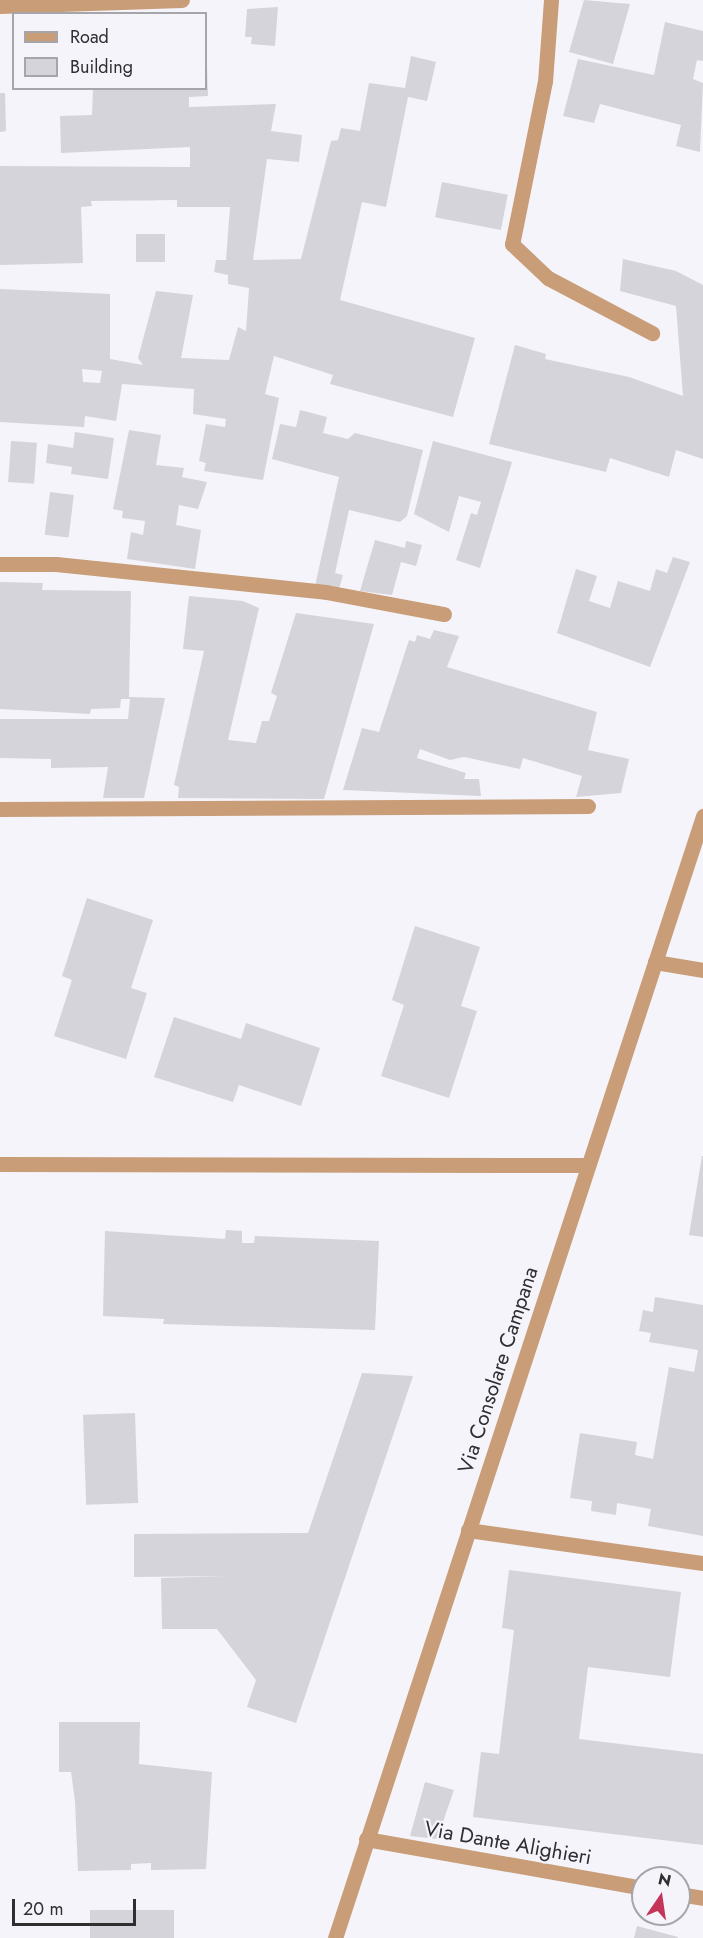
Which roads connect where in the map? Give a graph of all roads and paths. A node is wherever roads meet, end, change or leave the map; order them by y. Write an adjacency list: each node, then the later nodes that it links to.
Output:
1 (182, 0): 3 (street)
2 (551, 0): 4 (street)
3 (0, 6)
4 (652, 333)
5 (0, 564): 6 (street)
6 (444, 614)
7 (588, 806): 8 (street)
8 (0, 809)
9 (703, 816): 10 (street, Via Consolare Campana)
10 (655, 962): 11 (street); 13 (street, Via Consolare Campana)
11 (703, 970)
12 (0, 1164): 13 (street)
13 (588, 1165): 14 (street, Via Consolare Campana)
14 (468, 1530): 15 (street); 16 (street, Via Consolare Campana)
15 (703, 1563)
16 (366, 1839): 17 (street, Via Dante Alighieri); 18 (street, Via Consolare Campana)
17 (631, 1886)
18 (335, 1938)

